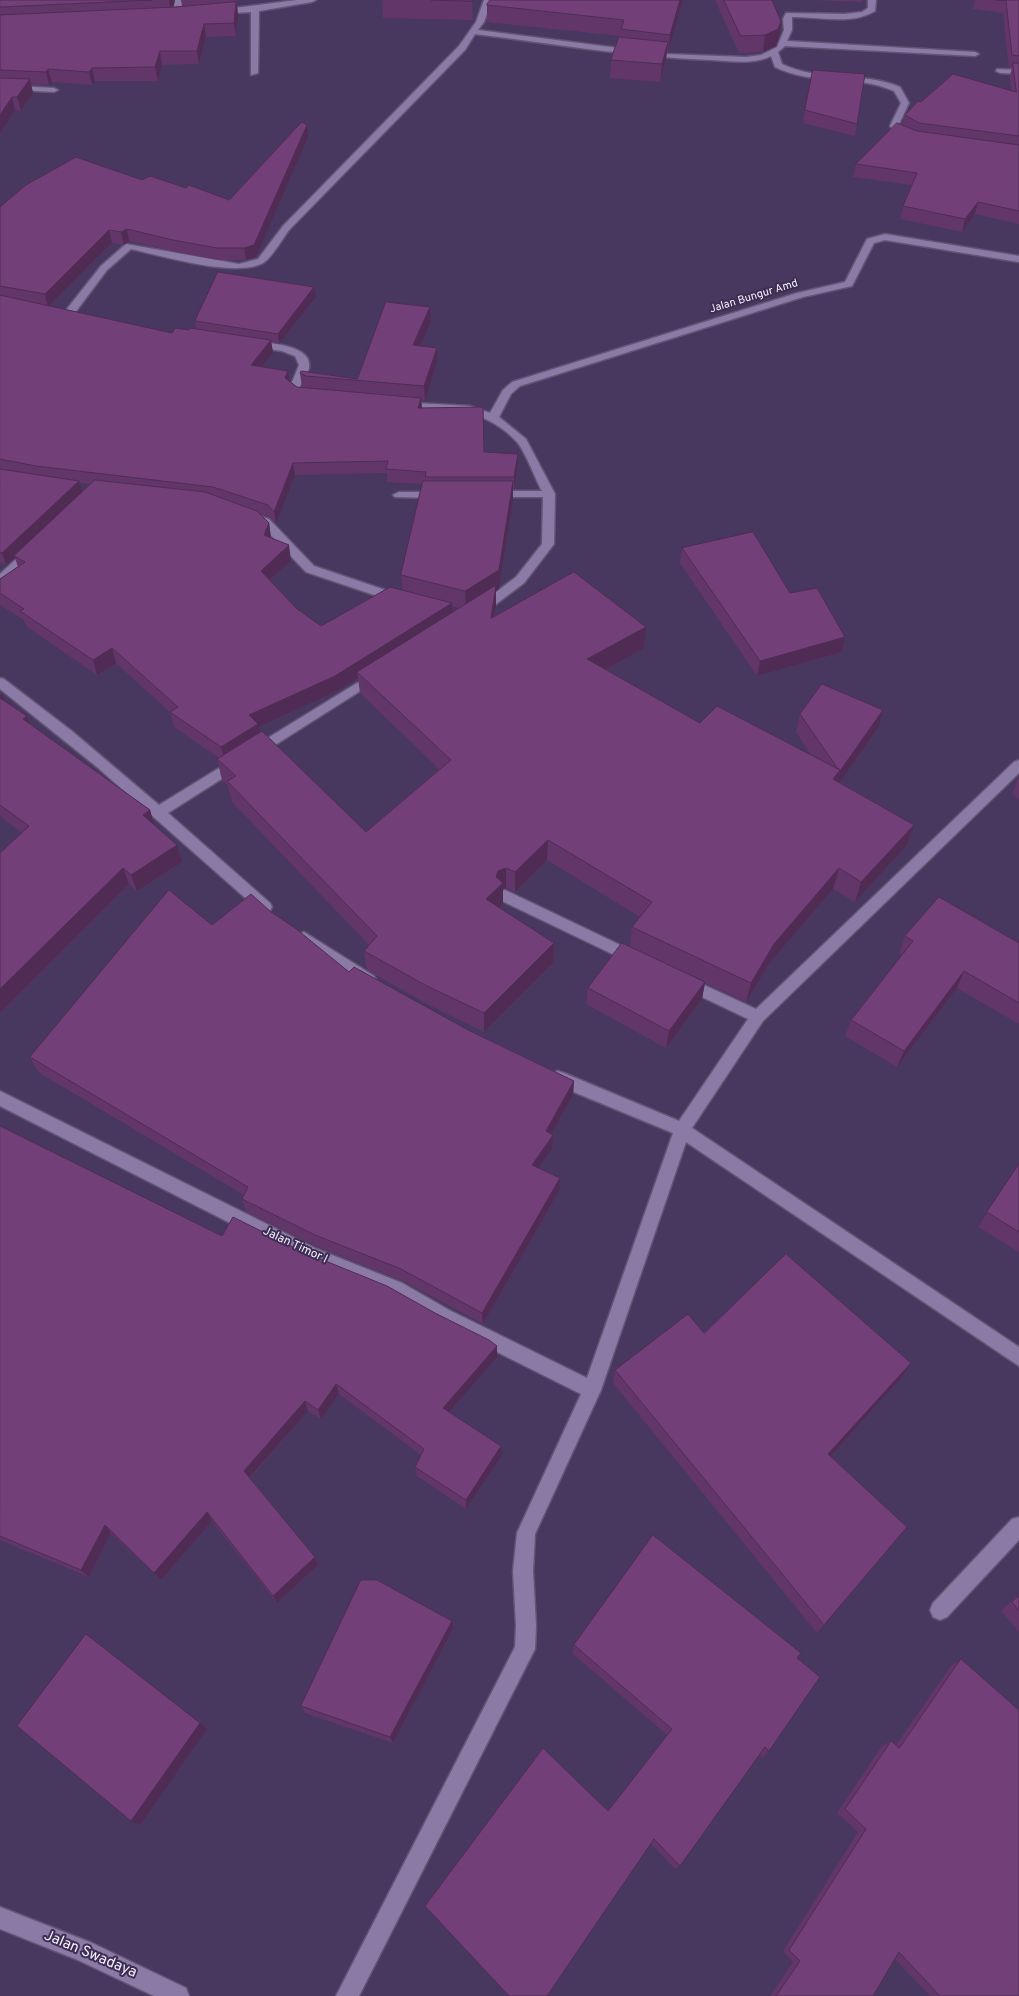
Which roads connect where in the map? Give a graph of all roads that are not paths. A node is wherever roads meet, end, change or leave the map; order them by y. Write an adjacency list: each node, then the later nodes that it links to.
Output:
1 (179, 0): 7 (street)
2 (312, 0): 5 (street)
3 (488, 0): 8 (street)
4 (872, 0): 9 (street)
5 (255, 9): 6 (street); 14 (street)
6 (206, 13)
7 (186, 15)
8 (475, 32): 10 (street); 19 (street)
9 (781, 44): 10 (street); 11 (street)
10 (774, 52): 17 (street)
11 (975, 54)
12 (1000, 71): 13 (street)
13 (1019, 72)
14 (254, 73)
15 (0, 87): 16 (street)
16 (54, 90)
17 (915, 139)
18 (1019, 258): 23 (street, Jalan Bungur Amd)
19 (81, 319)
20 (240, 342): 21 (street)
21 (316, 396)
22 (390, 403): 23 (street)
23 (493, 418): 25 (street)
24 (483, 494): 25 (street)
25 (549, 494): 32 (street)
26 (399, 495): 27 (street)
27 (455, 495)
28 (238, 512): 31 (street)
29 (41, 542): 30 (street)
30 (0, 581)
31 (412, 602)
32 (468, 618)
33 (384, 670): 36 (street)
34 (0, 682): 36 (street)
35 (1019, 765): 43 (street)
36 (158, 812): 38 (street)
37 (505, 896): 40 (street)
38 (274, 916)
39 (289, 927): 42 (street)
40 (644, 962)
41 (670, 975): 43 (street)
42 (382, 987)
43 (758, 1017): 46 (street)
44 (547, 1073): 46 (street)
45 (0, 1098): 48 (street, Jalan Timor I)
46 (682, 1130): 47 (street); 48 (street)
47 (1019, 1357)
48 (592, 1390): 53 (street)
49 (1019, 1526): 50 (street)
50 (940, 1610)
51 (0, 1918): 52 (street, Jalan Swadaya)
52 (178, 1996)
53 (347, 1996)

